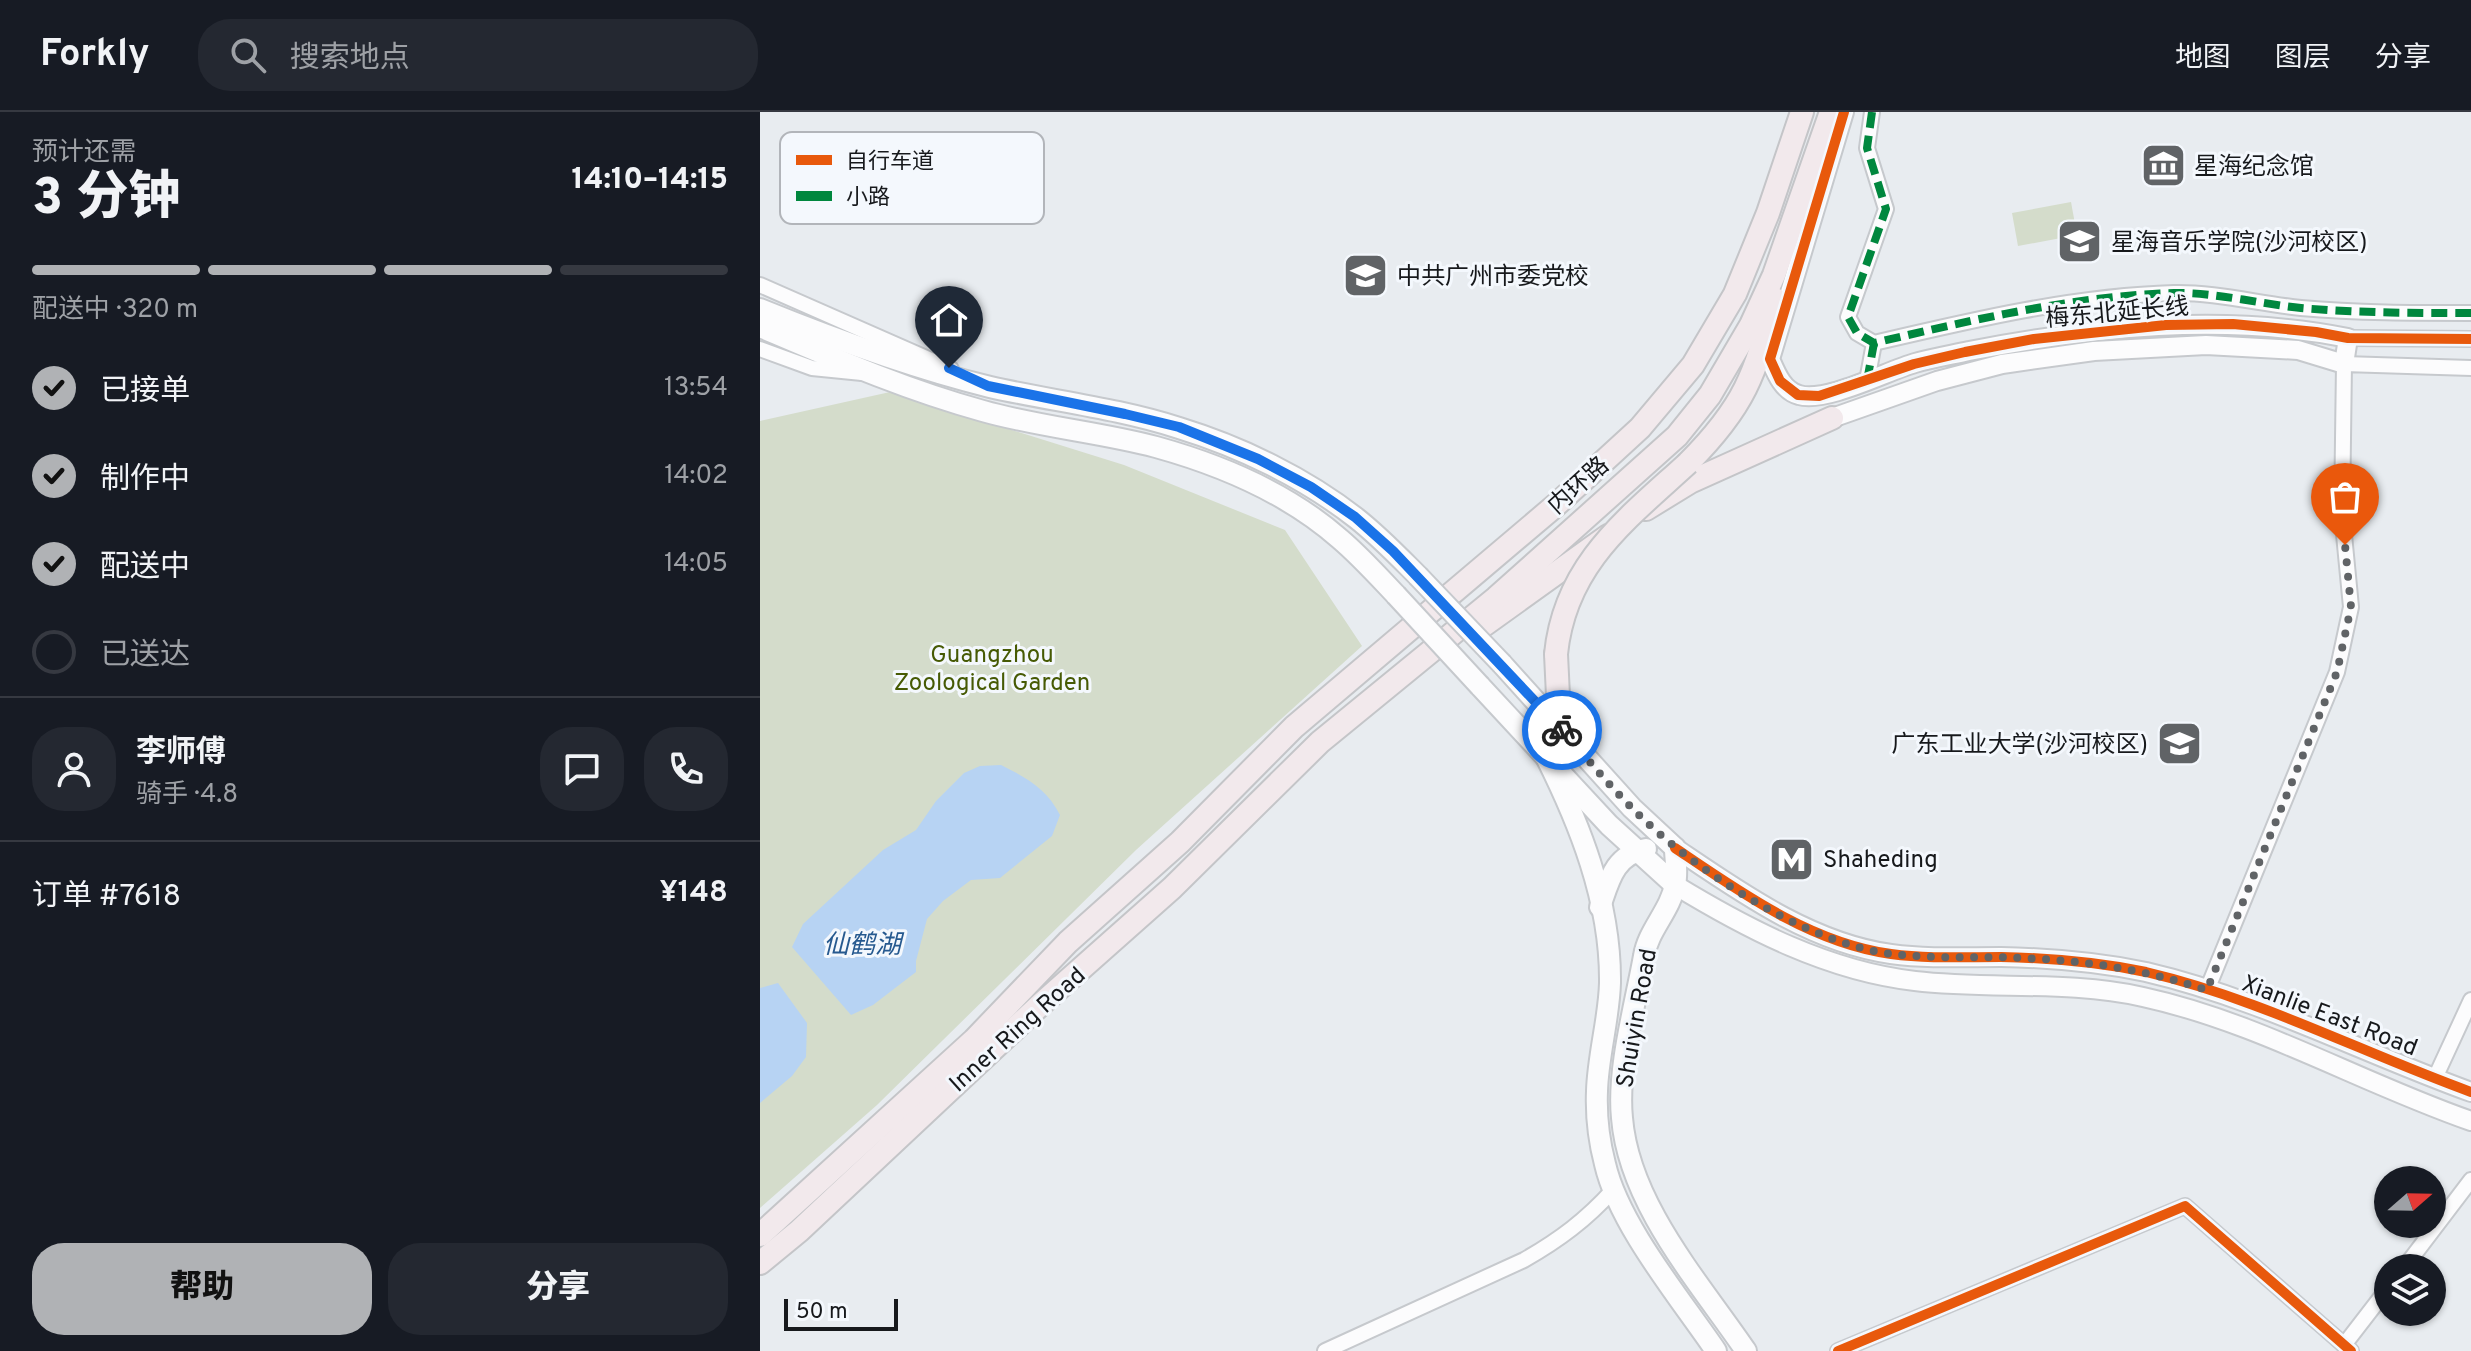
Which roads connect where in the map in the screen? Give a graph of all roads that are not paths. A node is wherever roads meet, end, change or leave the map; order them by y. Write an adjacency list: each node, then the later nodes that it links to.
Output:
1 (1802, 112): 37 (highway, Inner Ring Road)
2 (1831, 112): 5 (highway)
3 (1844, 112): 17 (street, 梅东北延长线)
4 (1872, 112): 12 (street)
5 (1809, 179): 22 (highway, bridge); 24 (highway, 内环路)
6 (760, 285): 18 (street)
7 (760, 309): 18 (main road, Xianlie East Road)
8 (2471, 313): 12 (street)
9 (760, 327): 16 (main road, Xianlie East Road)
10 (2348, 338): 11 (street, 梅东北延长线); 14 (street); 17 (street, 梅东北延长线)
11 (2471, 339)
12 (1874, 343): 17 (street)
13 (760, 349): 16 (street)
14 (2344, 364): 15 (street, 梅东北延长线); 19 (street, 梅东北延长线); 29 (street)
15 (2471, 368)
16 (874, 373): 21 (main road, Xianlie East Road)
17 (1867, 381)
18 (988, 386): 20 (main road, Xianlie East Road)
19 (1832, 418): 24 (highway)
20 (1219, 443): 21 (main road); 22 (main road, Xianlie East Road, bridge)
21 (1212, 466): 23 (main road, Xianlie East Road, bridge)
22 (1556, 723): 25 (main road, Xianlie East Road)
23 (1543, 751): 26 (main road, Xianlie East Road); 28 (main road, Shuiyin Road)
24 (1272, 791): 39 (highway, Inner Ring Road)
25 (1675, 848): 26 (main road); 27 (main road, Shuiyin Road); 29 (street, Xianlie East Road)
26 (1637, 851): 27 (main road, Xianlie East Road); 28 (main road)
27 (1675, 885): 33 (street, Xianlie East Road); 44 (main road, Shuiyin Road)
28 (1600, 907): 36 (main road, Shuiyin Road)
29 (2207, 990): 31 (street, Xianlie East Road)
30 (2471, 1000): 31 (street)
31 (2435, 1078): 32 (street, Xianlie East Road)
32 (2466, 1090): 33 (street)
33 (2451, 1114): 34 (street, Xianlie East Road)
34 (2471, 1121)
35 (2471, 1180): 38 (street)
36 (1613, 1190): 42 (street); 43 (main road, Shuiyin Road)
37 (760, 1235)
38 (2415, 1254)
39 (760, 1263)
40 (2374, 1309): 41 (street)
41 (2348, 1348): 45 (street)
42 (1325, 1351)
43 (1716, 1351)
44 (1746, 1351)
45 (1838, 1351)

